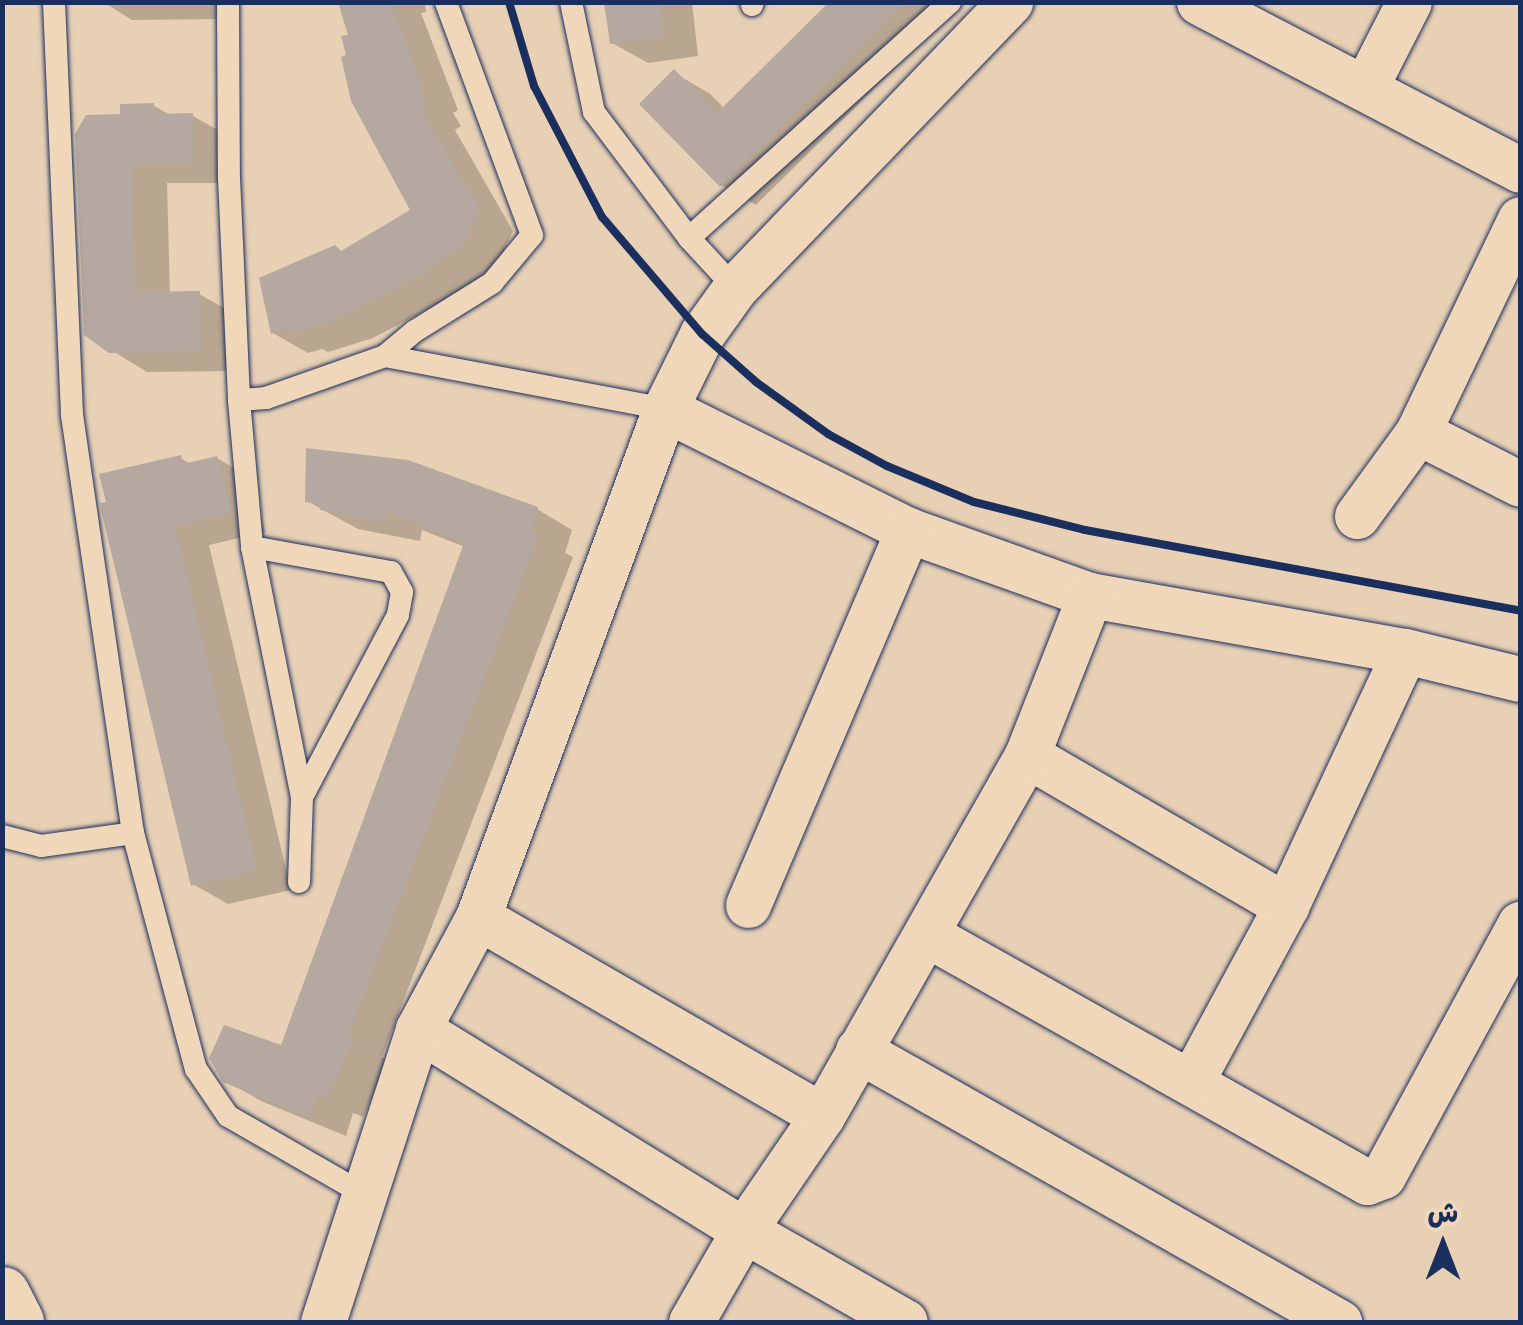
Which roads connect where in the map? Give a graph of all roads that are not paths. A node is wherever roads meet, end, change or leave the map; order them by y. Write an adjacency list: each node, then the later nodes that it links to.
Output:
1 (54, 2): 27 (lane)
2 (228, 2): 15 (lane)
3 (446, 2): 14 (lane)
4 (571, 2): 12 (lane)
5 (950, 2): 12 (lane)
6 (1010, 2): 13 (street)
7 (1198, 2): 9 (street)
8 (1409, 2): 9 (street)
9 (1366, 86): 10 (street)
10 (1520, 170)
11 (1520, 219): 17 (street)
12 (689, 238): 13 (lane)
13 (734, 288): 16 (street)
14 (385, 356): 15 (lane); 16 (lane)
15 (240, 400): 21 (lane)
16 (666, 409): 20 (street); 32 (street)
17 (1418, 432): 18 (street); 19 (street)
18 (1520, 484)
19 (1357, 516)
20 (908, 530): 22 (street); 30 (street)
21 (252, 547): 26 (lane); 26 (lane)
22 (1090, 595): 23 (street); 25 (street)
23 (1405, 651): 24 (street); 31 (street)
24 (1520, 679)
25 (1027, 755): 31 (street); 34 (street)
26 (302, 798): 29 (lane)
27 (133, 833): 28 (lane); 39 (lane)
28 (2, 836)
29 (298, 882)
30 (748, 904)
31 (1286, 906): 37 (street)
32 (478, 917): 35 (street); 38 (street)
33 (1520, 924): 37 (street)
34 (926, 934): 36 (street); 37 (street)
35 (418, 1029): 39 (street); 40 (street)
36 (858, 1050): 38 (street); 46 (street)
37 (1191, 1082)
38 (822, 1116): 40 (street)
39 (362, 1193): 43 (street)
40 (744, 1230): 44 (street); 45 (street)
41 (2, 1294): 42 (main road)
42 (16, 1322)
43 (323, 1322)
44 (691, 1322)
45 (905, 1322)
46 (1338, 1322)

